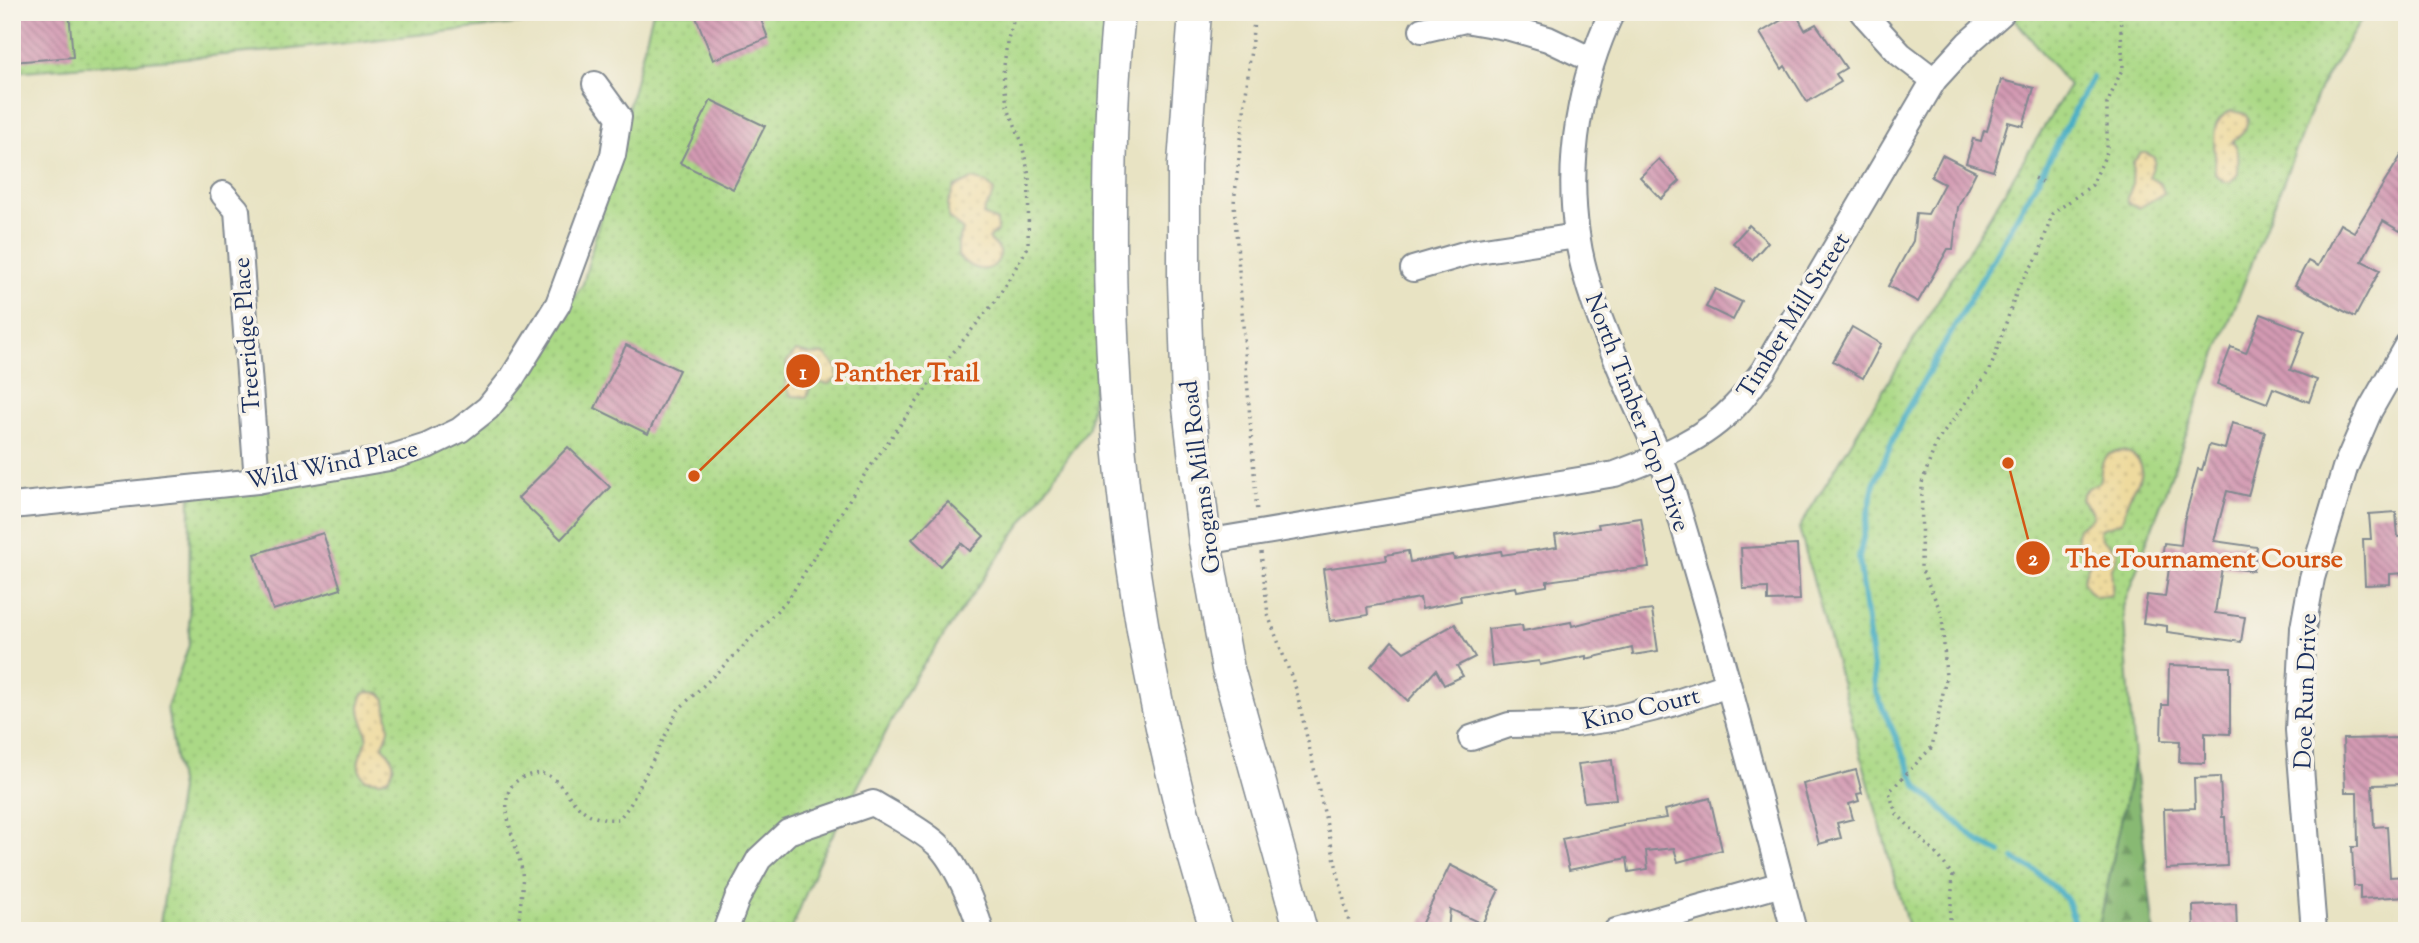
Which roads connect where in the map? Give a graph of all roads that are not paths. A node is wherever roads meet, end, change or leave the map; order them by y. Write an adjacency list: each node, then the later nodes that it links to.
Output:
1 (1119, 12): 23 (main road)
2 (1195, 12): 17 (main road, Grogans Mill Road)
3 (1612, 12): 7 (street, North Timber Top Drive)
4 (1862, 12): 8 (street)
5 (2001, 14): 8 (street, Timber Mill Street)
6 (1422, 30): 7 (street)
7 (1592, 60): 11 (street, North Timber Top Drive)
8 (1934, 80): 14 (street, Timber Mill Street)
9 (595, 84): 15 (street, Wild Wind Place)
10 (223, 194): 15 (street, Treeridge Place)
11 (1577, 236): 12 (street); 14 (street, North Timber Top Drive)
12 (1413, 269)
13 (2407, 345): 27 (street, Doe Run Drive)
14 (1660, 458): 17 (street, Timber Mill Street); 18 (street, North Timber Top Drive)
15 (257, 481): 16 (street, Wild Wind Place)
16 (12, 506)
17 (1205, 542): 24 (main road, Grogans Mill Road)
18 (1728, 685): 19 (street, Kino Court); 20 (street, North Timber Top Drive)
19 (1471, 738)
20 (1782, 884): 25 (street); 26 (street, North Timber Top Drive)
21 (728, 931): 22 (street)
22 (981, 931)
23 (1217, 931)
24 (1301, 931)
25 (1616, 931)
26 (1794, 931)
27 (2314, 931)

